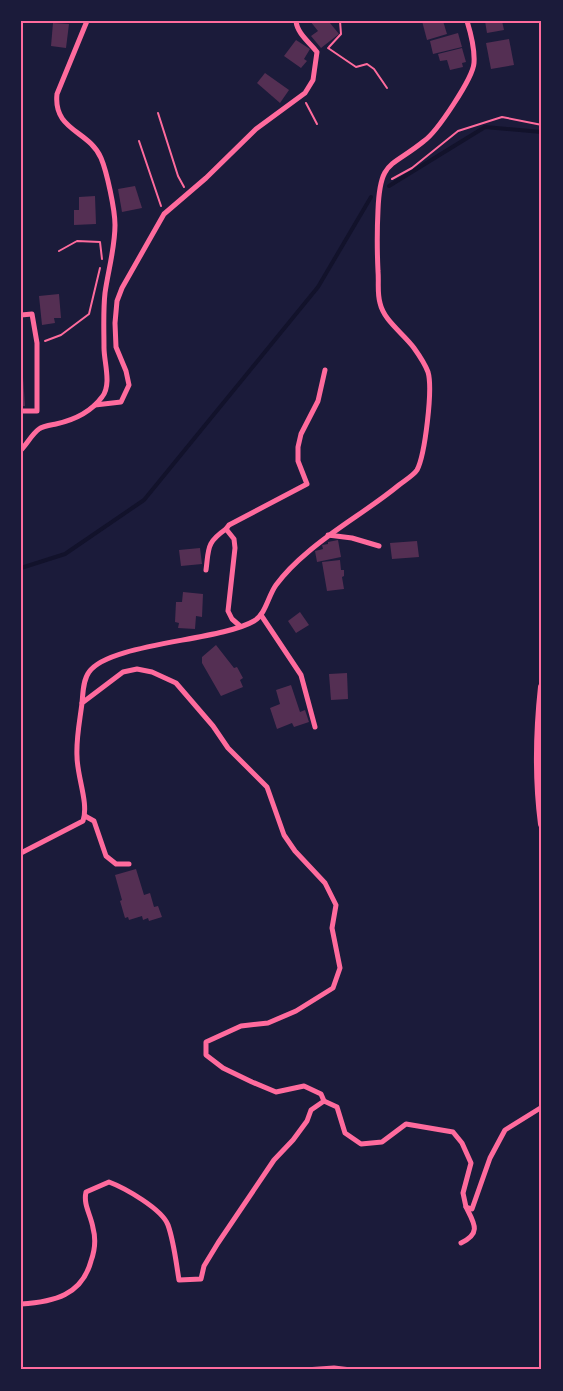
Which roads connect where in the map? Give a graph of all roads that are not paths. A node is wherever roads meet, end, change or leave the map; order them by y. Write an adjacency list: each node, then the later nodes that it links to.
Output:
1 (296, 21): 6 (street)
2 (467, 21): 10 (street)
3 (86, 22): 6 (street)
4 (21, 315): 7 (street)
5 (325, 370): 9 (street)
6 (95, 405): 8 (street)
7 (21, 411)
8 (21, 450)
9 (226, 529): 12 (street); 14 (street)
10 (328, 535): 11 (street); 13 (street)
11 (379, 546)
12 (206, 570)
13 (261, 615): 14 (street); 17 (street)
14 (240, 626): 16 (street)
15 (542, 687): 19 (highway)
16 (82, 703): 18 (street); 22 (street)
17 (315, 727)
18 (85, 816): 20 (street); 21 (street)
19 (542, 824)
20 (21, 853)
21 (129, 864)
22 (324, 1101): 24 (street); 26 (street)
23 (542, 1107): 24 (street)
24 (466, 1207): 25 (street)
25 (461, 1243)
26 (21, 1304)
27 (305, 1370): 28 (street)
28 (351, 1370)

